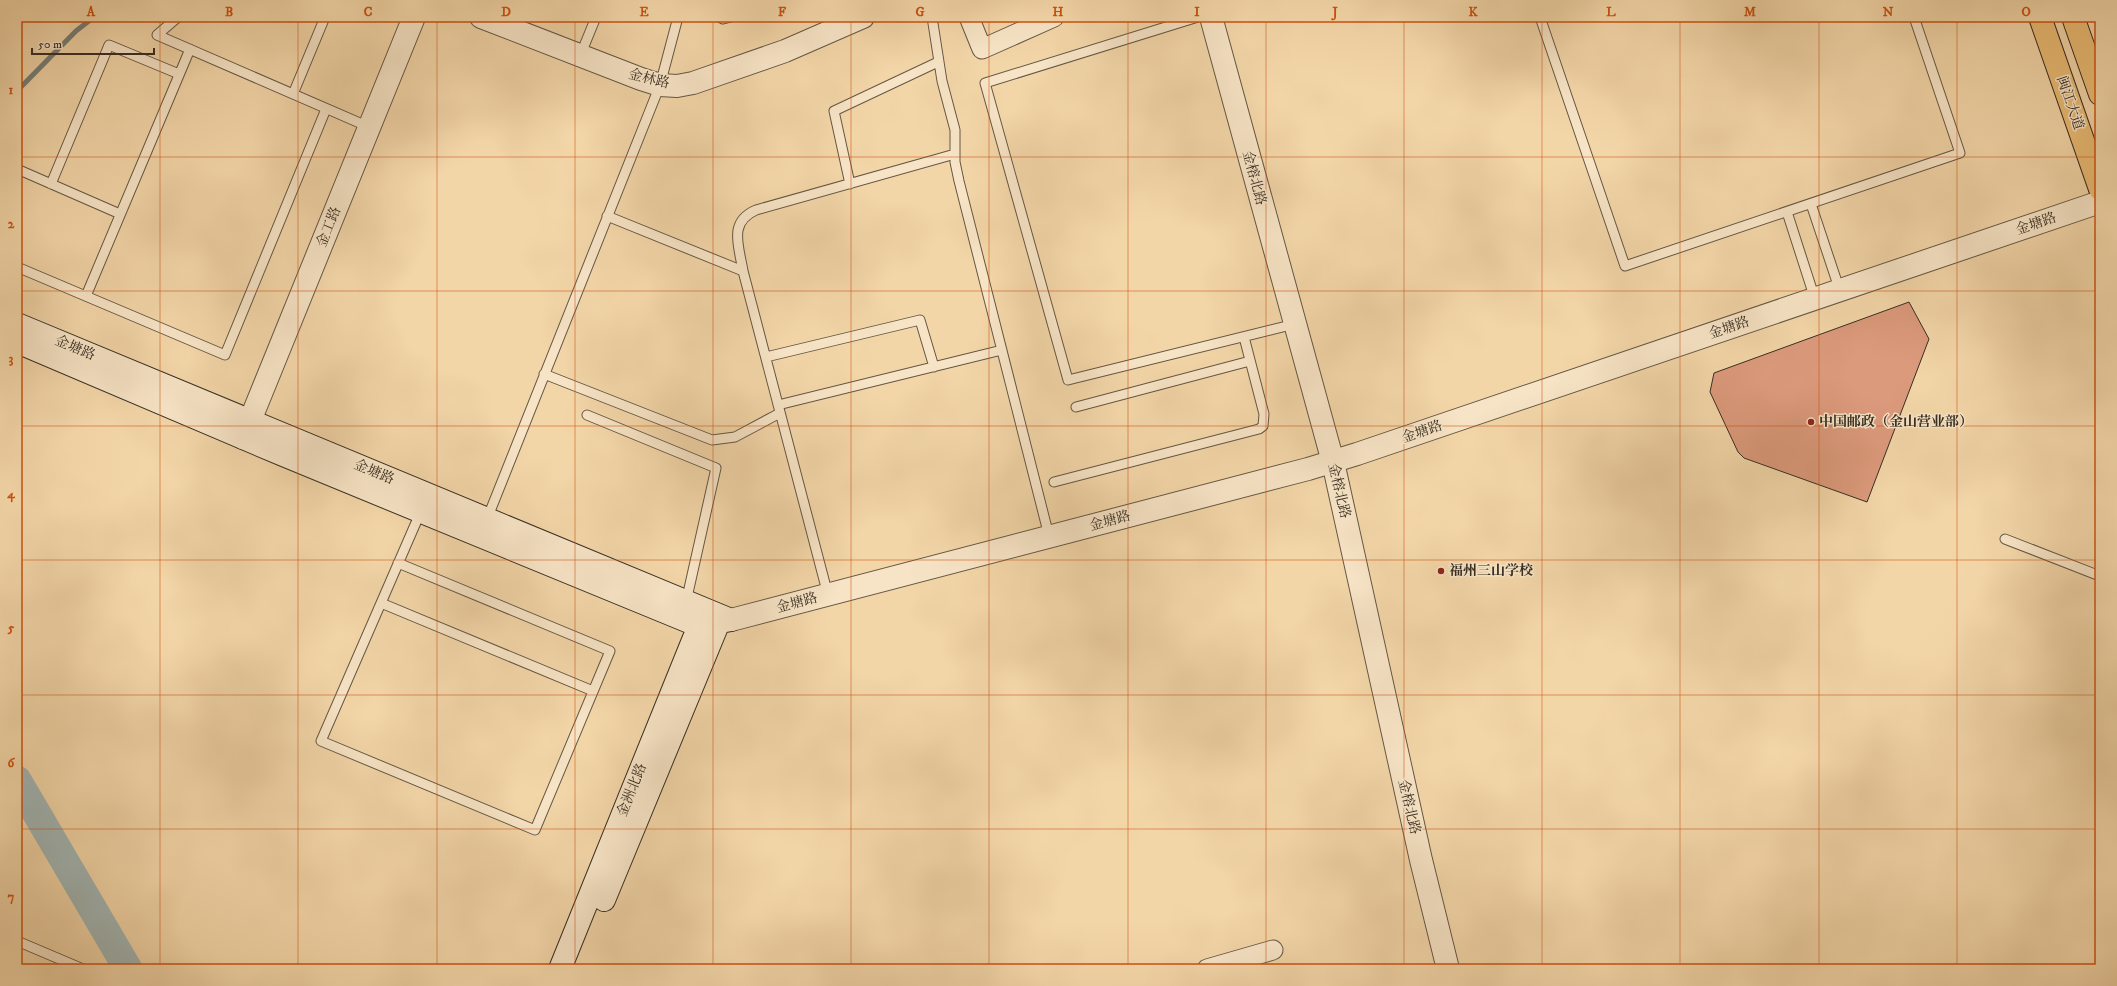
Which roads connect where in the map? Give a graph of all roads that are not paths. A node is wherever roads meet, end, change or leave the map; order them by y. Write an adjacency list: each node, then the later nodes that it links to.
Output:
1 (178, 17): 19 (lane)
2 (325, 17): 24 (lane)
3 (414, 17): 27 (street, 金工路)
4 (481, 17): 20 (street, 金林路)
5 (678, 17): 23 (lane)
6 (719, 17): 7 (lane)
7 (731, 17)
8 (863, 17): 23 (street, 金林路)
9 (932, 17): 21 (lane)
10 (969, 17): 11 (street)
11 (1054, 17)
12 (1198, 17): 45 (lane)
13 (1211, 17): 44 (street, 金榕北路)
14 (1540, 17): 35 (lane)
15 (1914, 17): 34 (lane)
16 (2040, 17): 32 (main road, 闽江大道)
17 (2073, 17): 25 (main road)
18 (593, 18): 20 (lane)
19 (190, 49): 22 (lane); 24 (lane)
20 (580, 56): 23 (street, 金林路)
21 (938, 62): 28 (lane); 31 (lane)
22 (179, 74): 30 (lane); 36 (lane)
23 (660, 85): 37 (lane)
24 (294, 94): 26 (lane)
25 (2100, 94)
26 (326, 109): 27 (lane); 41 (lane)
27 (370, 127): 55 (street, 金工路)
28 (955, 154): 31 (lane); 47 (lane)
29 (17, 169): 30 (lane)
30 (51, 184): 36 (lane)
31 (850, 184): 39 (lane)
32 (2100, 189)
33 (2100, 202): 40 (street, 金塘路)
34 (1811, 204): 35 (lane); 40 (lane)
35 (1787, 212): 42 (lane)
36 (120, 214): 41 (lane)
37 (607, 216): 39 (lane); 51 (lane)
38 (17, 267): 41 (lane)
39 (743, 271): 48 (lane)
40 (1840, 290): 42 (street, 金塘路)
41 (86, 296)
42 (1815, 299): 56 (street, 金塘路)
43 (17, 324): 55 (street, 金塘路)
44 (1295, 324): 45 (lane); 56 (street, 金榕北路)
45 (1244, 337): 49 (lane)
46 (17, 342): 55 (street, 金塘路)
47 (1002, 350): 50 (lane); 60 (lane)
48 (766, 357): 50 (lane); 53 (lane)
49 (1250, 361): 52 (lane); 57 (lane)
50 (934, 367): 53 (lane)
51 (544, 374): 53 (lane); 59 (lane)
52 (1076, 407)
53 (779, 409): 64 (lane)
54 (587, 415): 66 (lane)
55 (247, 429): 58 (street, 金塘路)
56 (1333, 462): 60 (street, 金塘路); 73 (street, 金榕北路)
57 (1054, 482)
58 (424, 503): 59 (street, 金塘路); 62 (lane); 66 (street, 金塘路)
59 (487, 520): 66 (street, 金塘路)
60 (1050, 536): 64 (street, 金塘路)
61 (2005, 540): 63 (lane)
62 (398, 562): 65 (lane); 67 (lane)
63 (2100, 576)
64 (828, 595): 66 (street, 金塘路)
65 (381, 604): 67 (lane); 67 (lane)
66 (710, 616): 70 (street, 金洲北路)
67 (593, 691)
68 (17, 941): 71 (lane)
69 (1273, 950): 72 (street)
70 (569, 968)
71 (83, 969)
72 (1207, 969)
73 (1448, 969)

